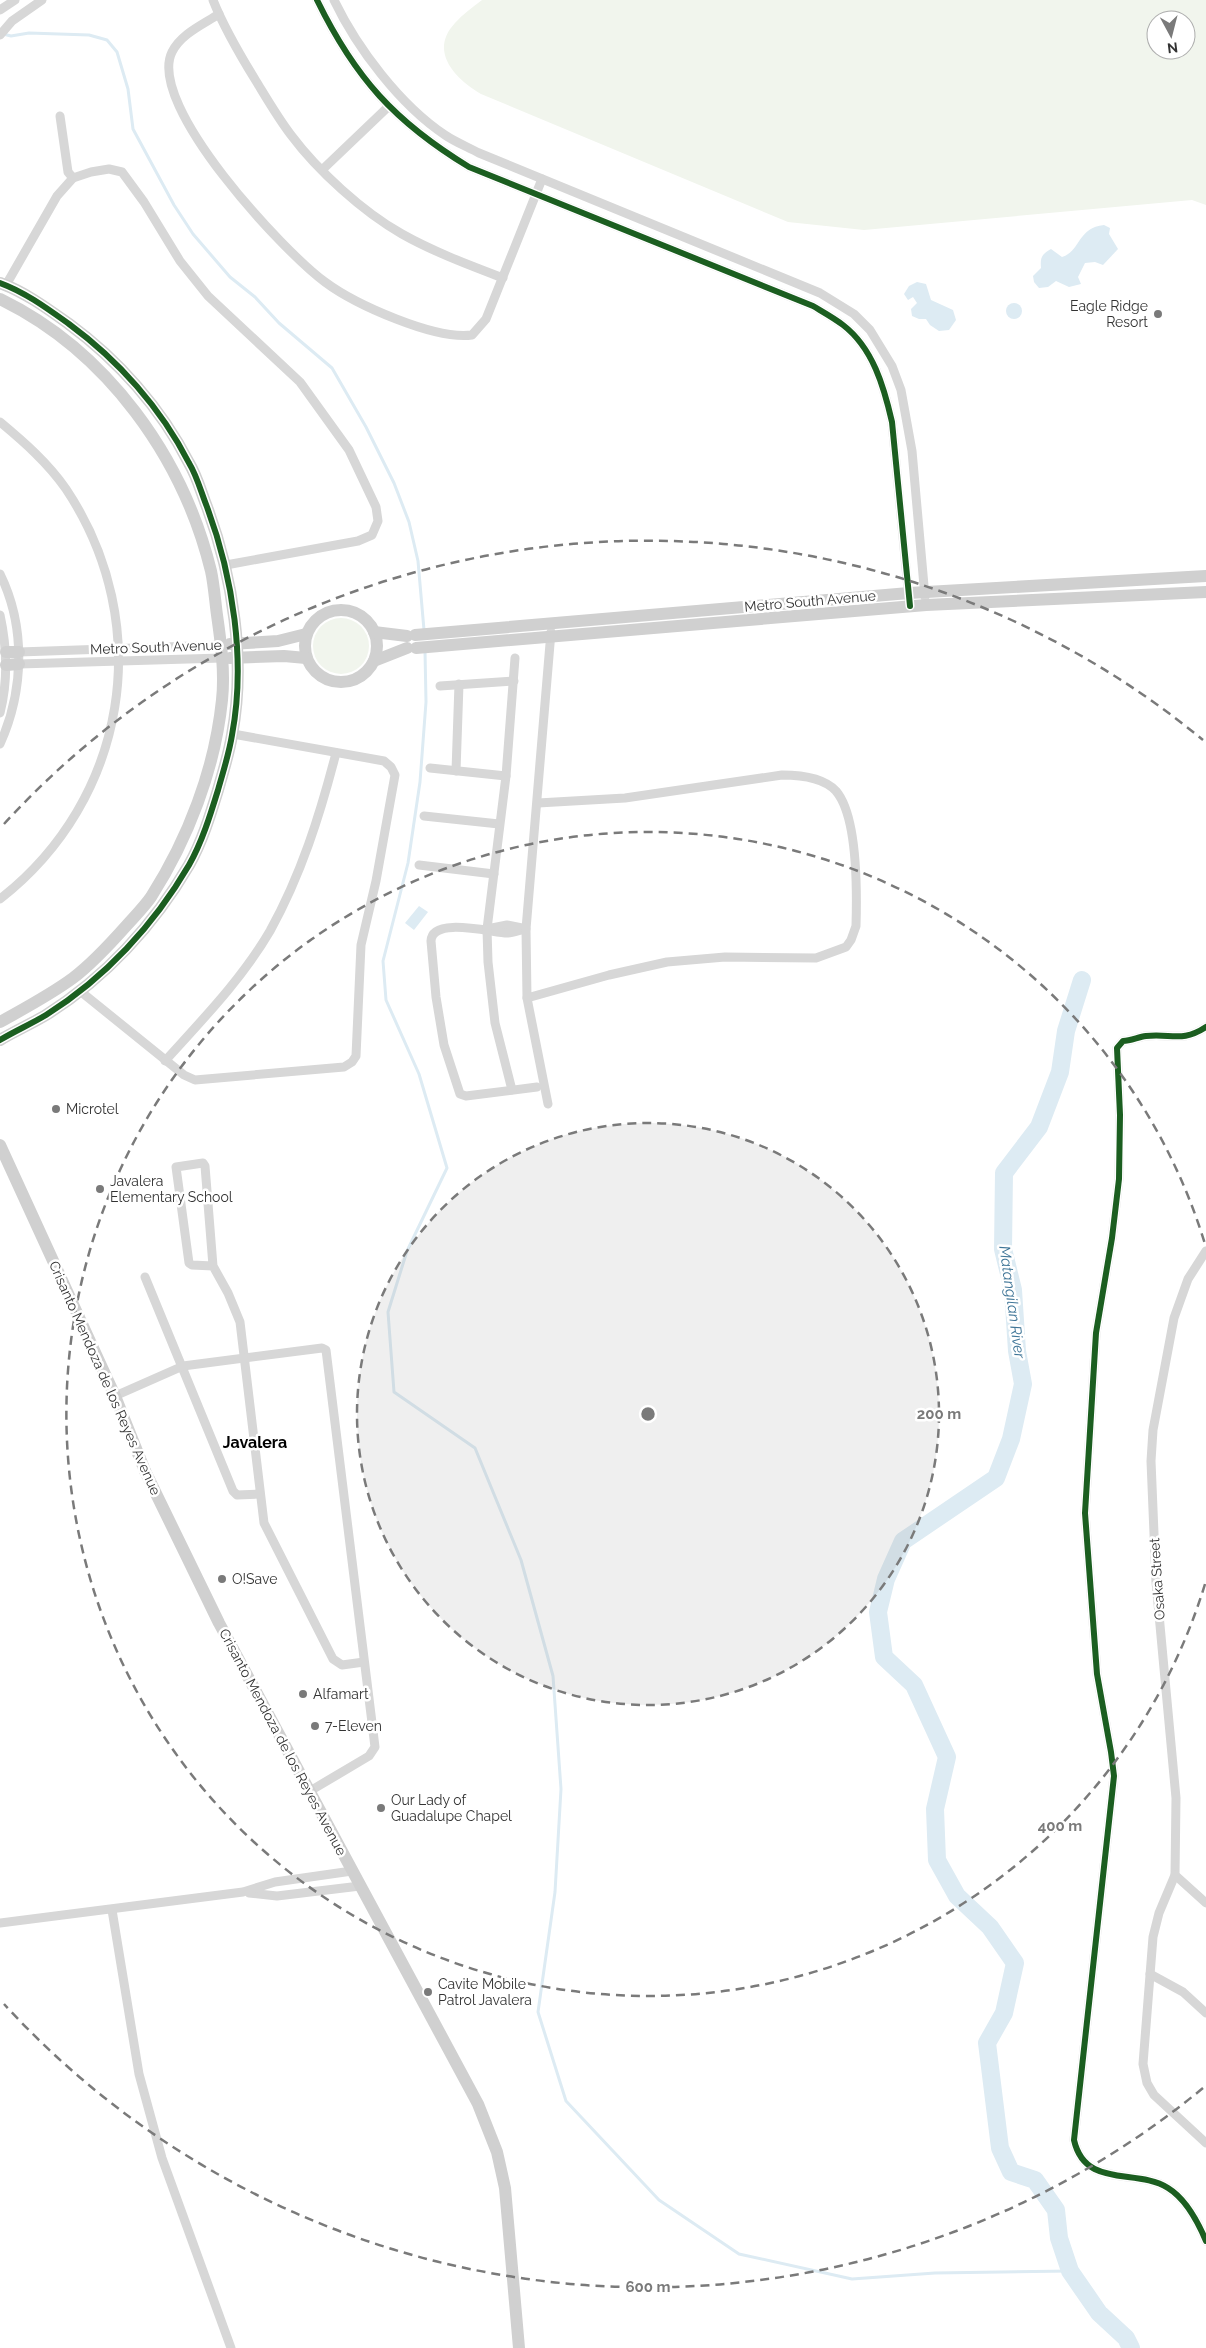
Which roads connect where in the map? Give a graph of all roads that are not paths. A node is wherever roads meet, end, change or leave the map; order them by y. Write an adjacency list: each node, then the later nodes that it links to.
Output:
1 (15, 0): 6 (street)
2 (42, 0): 8 (street)
3 (213, 0): 7 (street)
4 (317, 0): 9 (street)
5 (334, 0): 13 (street)
6 (0, 10)
7 (219, 14): 11 (street); 15 (street)
8 (0, 35)
9 (389, 106): 11 (street); 14 (street)
10 (60, 116): 12 (street)
11 (322, 170): 15 (street)
12 (73, 178): 16 (street); 19 (street)
13 (542, 179): 14 (street); 22 (street)
14 (537, 194): 15 (street); 24 (street)
15 (503, 278)
16 (3, 284): 19 (street)
17 (0, 299): 35 (street)
18 (0, 422): 36 (street)
19 (226, 566): 34 (street)
20 (0, 574): 37 (street)
21 (1206, 576): 22 (street, Metro South Avenue)
22 (925, 592): 24 (street, Metro South Avenue); 25 (street)
23 (1206, 592): 25 (street, Metro South Avenue)
24 (909, 593): 26 (street); 28 (street, Metro South Avenue)
25 (926, 605): 26 (street, Metro South Avenue)
26 (910, 606): 31 (street, Metro South Avenue)
27 (0, 615): 42 (street)
28 (552, 624): 31 (street); 32 (street, Metro South Avenue)
29 (374, 632): 30 (street); 33 (street, Metro South Avenue); 43 (street)
30 (306, 634): 34 (street, Metro South Avenue); 40 (street)
31 (551, 638): 32 (street, Metro South Avenue); 55 (street)
32 (434, 640): 33 (street, Metro South Avenue)
33 (413, 642): 43 (street, Metro South Avenue)
34 (237, 644): 35 (street, Metro South Avenue); 39 (street)
35 (222, 645): 36 (street, Metro South Avenue); 38 (street)
36 (119, 648): 37 (street, Metro South Avenue); 44 (street)
37 (19, 658): 42 (street, Metro South Avenue); 44 (street, Metro South Avenue); 50 (street)
38 (222, 658): 39 (street, Metro South Avenue); 44 (street, Metro South Avenue); 65 (street)
39 (238, 658): 40 (street, Metro South Avenue); 49 (street)
40 (306, 658): 43 (street, Metro South Avenue)
41 (515, 658): 45 (street)
42 (6, 659): 48 (street)
43 (374, 661)
44 (119, 662): 60 (street)
45 (514, 681): 46 (street); 54 (street)
46 (459, 684): 47 (street); 53 (street)
47 (440, 686)
48 (0, 713)
49 (233, 734): 51 (street); 63 (street)
50 (0, 744)
51 (336, 753): 68 (street); 68 (street)
52 (430, 768): 53 (street)
53 (456, 771): 54 (street)
54 (506, 776): 57 (street)
55 (538, 803): 62 (street); 64 (street)
56 (424, 816): 57 (street)
57 (499, 824): 59 (street)
58 (419, 865): 59 (street)
59 (494, 874): 61 (street)
60 (0, 899)
61 (487, 928): 62 (street); 70 (street); 70 (street)
62 (526, 929): 64 (street)
63 (80, 991): 67 (street); 68 (street)
64 (527, 998): 71 (street)
65 (0, 1022)
66 (1206, 1027): 93 (street)
67 (0, 1040)
68 (165, 1061)
69 (537, 1087): 70 (street)
70 (512, 1090)
71 (548, 1104)
72 (0, 1145): 73 (street, Crisanto Mendoza de los Reyes Avenue)
73 (6, 1170): 79 (street, Crisanto Mendoza de los Reyes Avenue)
74 (1206, 1251): 84 (street, Osaka Street)
75 (213, 1266): 75 (street); 77 (street)
76 (145, 1277): 78 (street)
77 (244, 1358): 78 (street); 80 (street); 81 (street)
78 (183, 1366): 79 (street); 80 (street)
79 (115, 1396): 82 (street, Crisanto Mendoza de los Reyes Avenue)
80 (260, 1494): 81 (street)
81 (364, 1662): 82 (street)
82 (310, 1791): 83 (street, Crisanto Mendoza de los Reyes Avenue)
83 (352, 1871): 85 (street, Crisanto Mendoza de los Reyes Avenue); 86 (street)
84 (1175, 1875): 87 (street); 90 (street)
85 (360, 1886): 86 (street); 95 (street, Crisanto Mendoza de los Reyes Avenue)
86 (244, 1892): 88 (street)
87 (1206, 1903)
88 (112, 1910): 89 (street); 94 (street)
89 (0, 1923)
90 (1150, 1974): 91 (street); 92 (street)
91 (1206, 2013)
92 (1206, 2143)
93 (1206, 2241)
94 (231, 2348)
95 (519, 2348)

